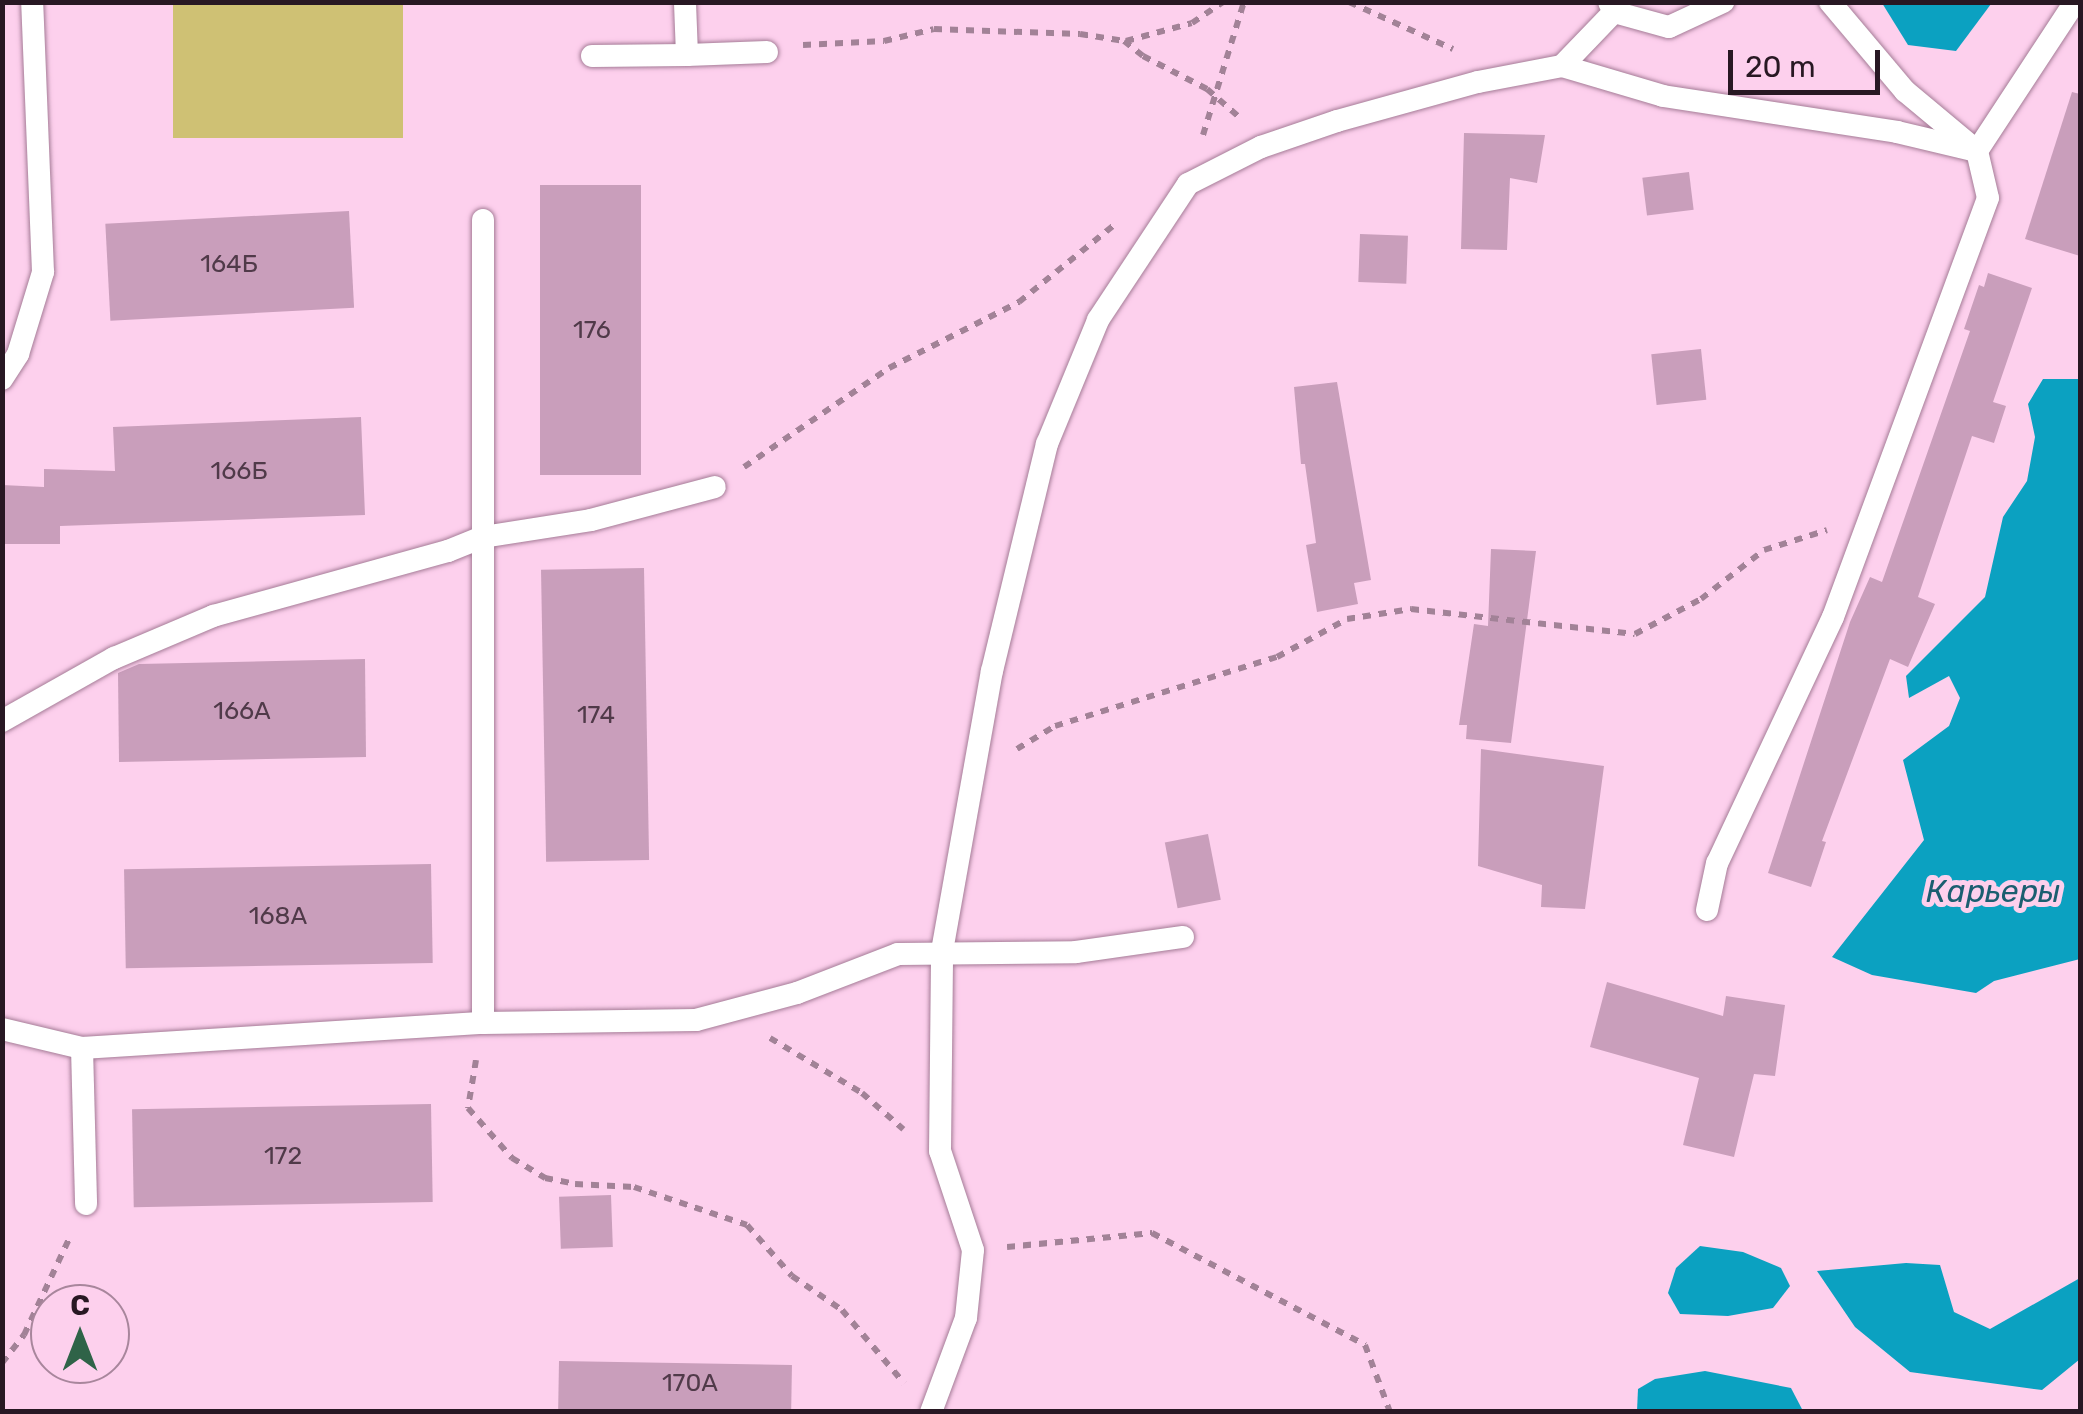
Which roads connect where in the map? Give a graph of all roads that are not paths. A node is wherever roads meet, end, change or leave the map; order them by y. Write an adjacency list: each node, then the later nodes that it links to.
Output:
1 (32, 2): 13 (lane)
2 (685, 2): 8 (lane)
3 (1722, 2): 6 (lane)
4 (1830, 2): 11 (lane)
5 (2075, 2): 11 (lane)
6 (1611, 7): 10 (lane)
7 (767, 52): 8 (lane)
8 (687, 55): 9 (lane)
9 (592, 56)
10 (1562, 66): 11 (lane); 19 (lane)
11 (1977, 151): 17 (lane)
12 (484, 220): 15 (lane)
13 (2, 379)
14 (715, 487): 15 (lane)
15 (484, 537): 16 (lane); 20 (lane)
16 (2, 721)
17 (1707, 910)
18 (1183, 938): 19 (lane)
19 (942, 951): 20 (lane); 24 (lane)
20 (483, 1024): 22 (lane)
21 (2, 1030): 22 (lane)
22 (82, 1048): 23 (lane)
23 (86, 1204)
24 (931, 1412)

